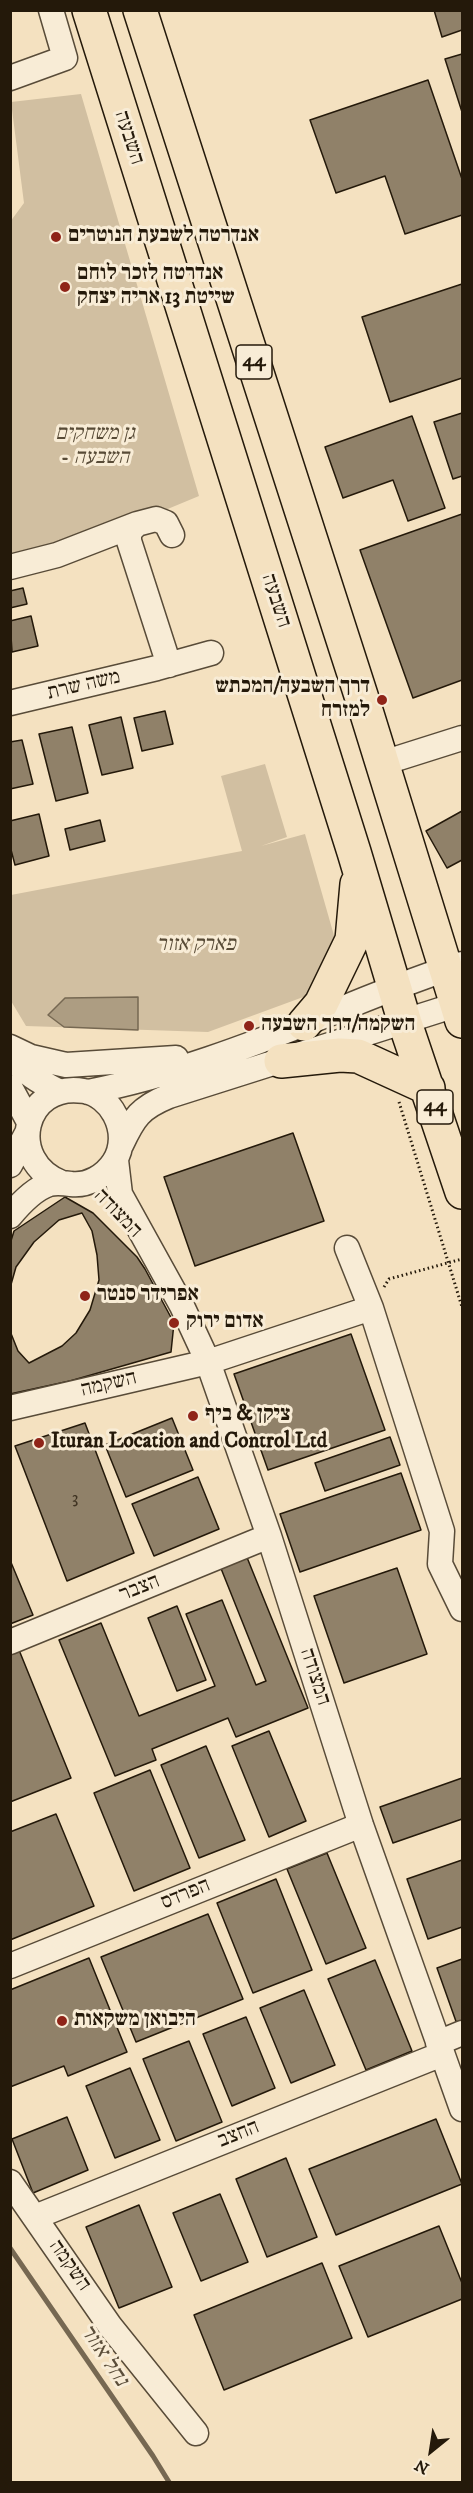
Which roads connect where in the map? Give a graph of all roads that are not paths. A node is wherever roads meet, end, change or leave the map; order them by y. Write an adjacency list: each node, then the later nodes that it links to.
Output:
1 (51, 10): 4 (street)
2 (89, 10): 13 (highway, השבעה / 44)
3 (140, 10): 12 (highway, 44)
4 (10, 78)
5 (137, 524): 6 (street); 7 (street); 9 (street)
6 (172, 535)
7 (10, 567)
8 (211, 653): 9 (street, משה שרת)
9 (163, 667): 10 (street, משה שרת)
10 (10, 703)
11 (462, 742): 12 (street)
12 (383, 764): 14 (highway, 44)
13 (354, 852): 15 (highway, השבעה / 44); 18 (highway)
14 (457, 959): 15 (street); 16 (highway)
15 (395, 987): 17 (highway, השבעה / 44); 18 (street)
16 (461, 1010): 17 (street)
17 (405, 1023): 22 (street); 24 (highway, השבעה / 44)
18 (304, 1024): 20 (street)
19 (10, 1047): 20 (street)
20 (226, 1053): 26 (street)
21 (10, 1054): 25 (street)
22 (281, 1061): 24 (highway); 28 (street)
23 (10, 1087): 27 (street)
24 (428, 1088): 31 (highway, השבעה / 44)
25 (60, 1092): 26 (street); 27 (street)
26 (88, 1092): 28 (street)
27 (28, 1127): 29 (street); 30 (street)
28 (118, 1152): 30 (street); 34 (street, המצודה)
29 (10, 1165)
30 (70, 1183): 32 (street); 34 (street, המצודה)
31 (462, 1191)
32 (10, 1216)
33 (347, 1248): 35 (street)
34 (152, 1251): 36 (street, המצודה)
35 (371, 1308): 36 (street, השקמה); 39 (street)
36 (208, 1362): 37 (street, השקמה); 38 (street, המצודה)
37 (10, 1408)
38 (269, 1536): 40 (street, הצבר); 41 (street, המצודה)
39 (462, 1609)
40 (10, 1642)
41 (361, 1825): 42 (street, הפרדס); 44 (street, המצודה)
42 (10, 1966)
43 (462, 2033): 44 (street, החצב)
44 (440, 2048): 45 (street, המצודה); 47 (street, החצב)
45 (462, 2109)
46 (10, 2182): 47 (street, השקמה)
47 (35, 2217): 48 (street, השקמה)
48 (196, 2433)

